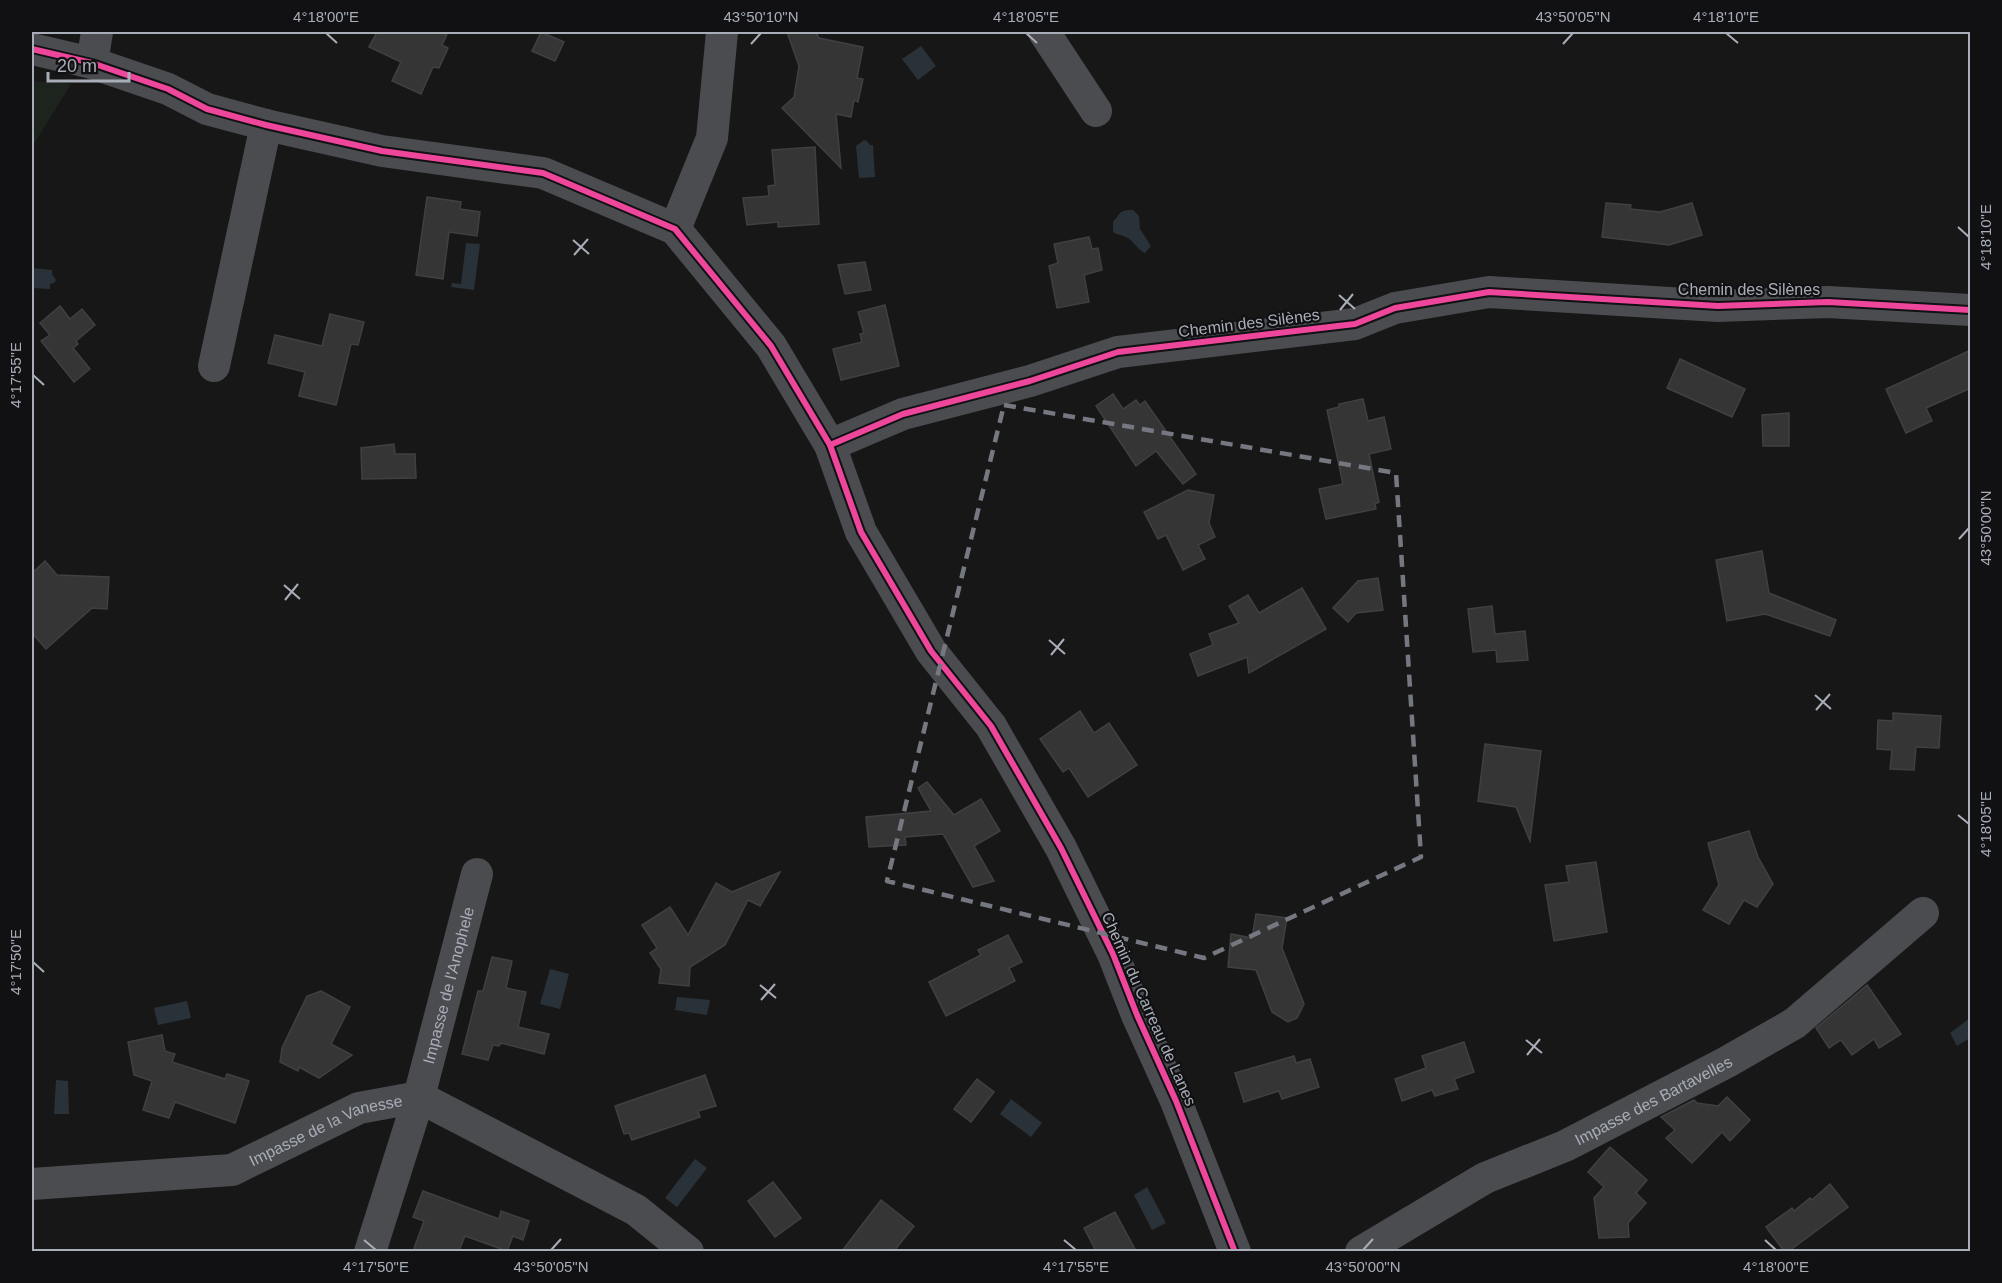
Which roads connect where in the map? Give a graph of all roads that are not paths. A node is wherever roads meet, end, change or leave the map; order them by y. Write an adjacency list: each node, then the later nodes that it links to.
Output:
1 (97, 32): 5 (street)
2 (722, 32): 8 (street)
3 (1044, 32): 6 (street)
4 (32, 49): 5 (street, Chemin du Carreau de Lanes)
5 (92, 63): 7 (street, Chemin du Carreau de Lanes)
6 (1096, 111)
7 (266, 125): 8 (street, Chemin du Carreau de Lanes); 10 (street)
8 (675, 229): 11 (street, Chemin du Carreau de Lanes)
9 (1971, 310): 11 (street, Chemin des Silènes)
10 (214, 366)
11 (830, 445): 18 (street, Chemin du Carreau de Lanes)
12 (477, 874): 14 (street, Impasse de l'Anophele)
13 (1923, 914): 19 (street, Impasse des Bartavelles)
14 (419, 1097): 15 (street, Impasse de la Vanesse); 16 (street, Impasse de l'Anophele); 17 (street, Impasse de la Vanesse)
15 (32, 1184)
16 (370, 1251)
17 (688, 1251)
18 (1235, 1251)
19 (1361, 1251)

